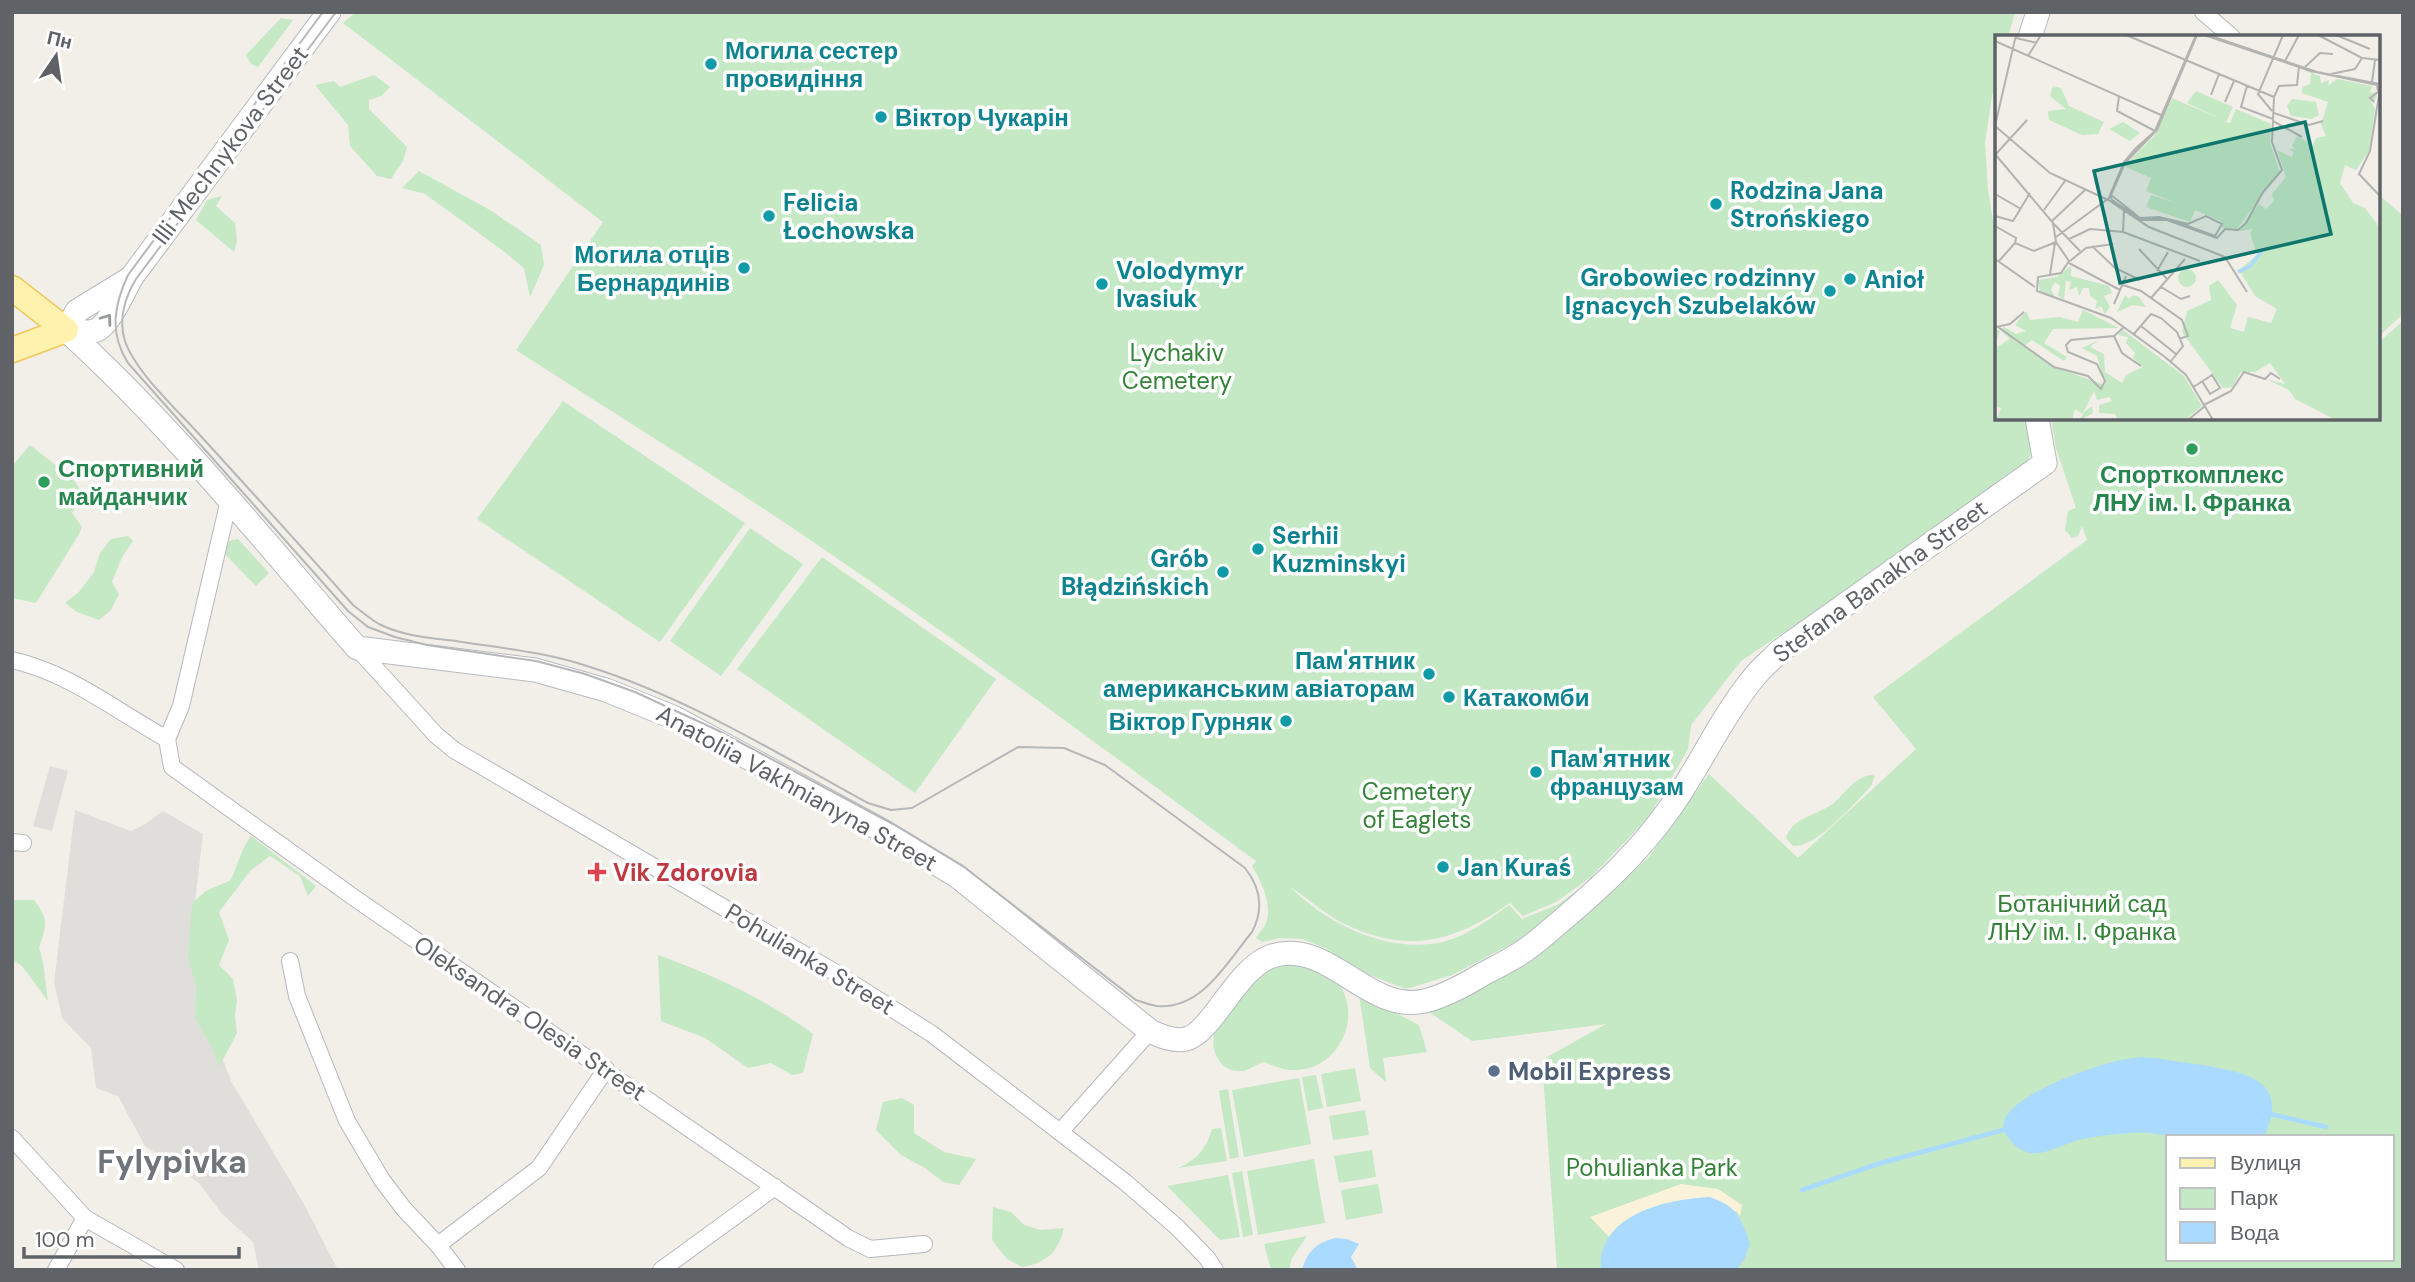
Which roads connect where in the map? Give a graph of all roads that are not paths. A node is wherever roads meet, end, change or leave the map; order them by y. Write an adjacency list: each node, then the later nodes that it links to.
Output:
1 (329, 12): 7 (street, Illi Mechnykova Street)
2 (2038, 12): 4 (street)
3 (2203, 12): 5 (street)
4 (2031, 35)
5 (2230, 35)
6 (12, 288): 7 (main road)
7 (66, 330): 8 (main road); 10 (street)
8 (12, 350)
9 (2037, 420): 16 (street, Stefana Banakha Street)
10 (229, 500): 11 (street); 13 (street)
11 (357, 648): 15 (street, Anatoliia Vakhnianyna Street); 18 (street, Pohulianka Street)
12 (12, 660): 13 (street)
13 (167, 739): 17 (street, Oleksandra Olesia Street)
14 (290, 961): 23 (street)
15 (1150, 1031): 16 (street, Anatoliia Vakhnianyna Street); 18 (street)
16 (1186, 1039)
17 (606, 1069): 20 (street, Oleksandra Olesia Street); 23 (street)
18 (1060, 1132): 28 (street, Pohulianka Street)
19 (12, 1138): 21 (street)
20 (775, 1187): 22 (street, Oleksandra Olesia Street); 27 (street)
21 (85, 1218): 24 (street); 25 (street)
22 (924, 1244)
23 (438, 1245): 26 (street)
24 (55, 1270)
25 (176, 1270)
26 (457, 1270)
27 (661, 1270)
28 (1215, 1270)

